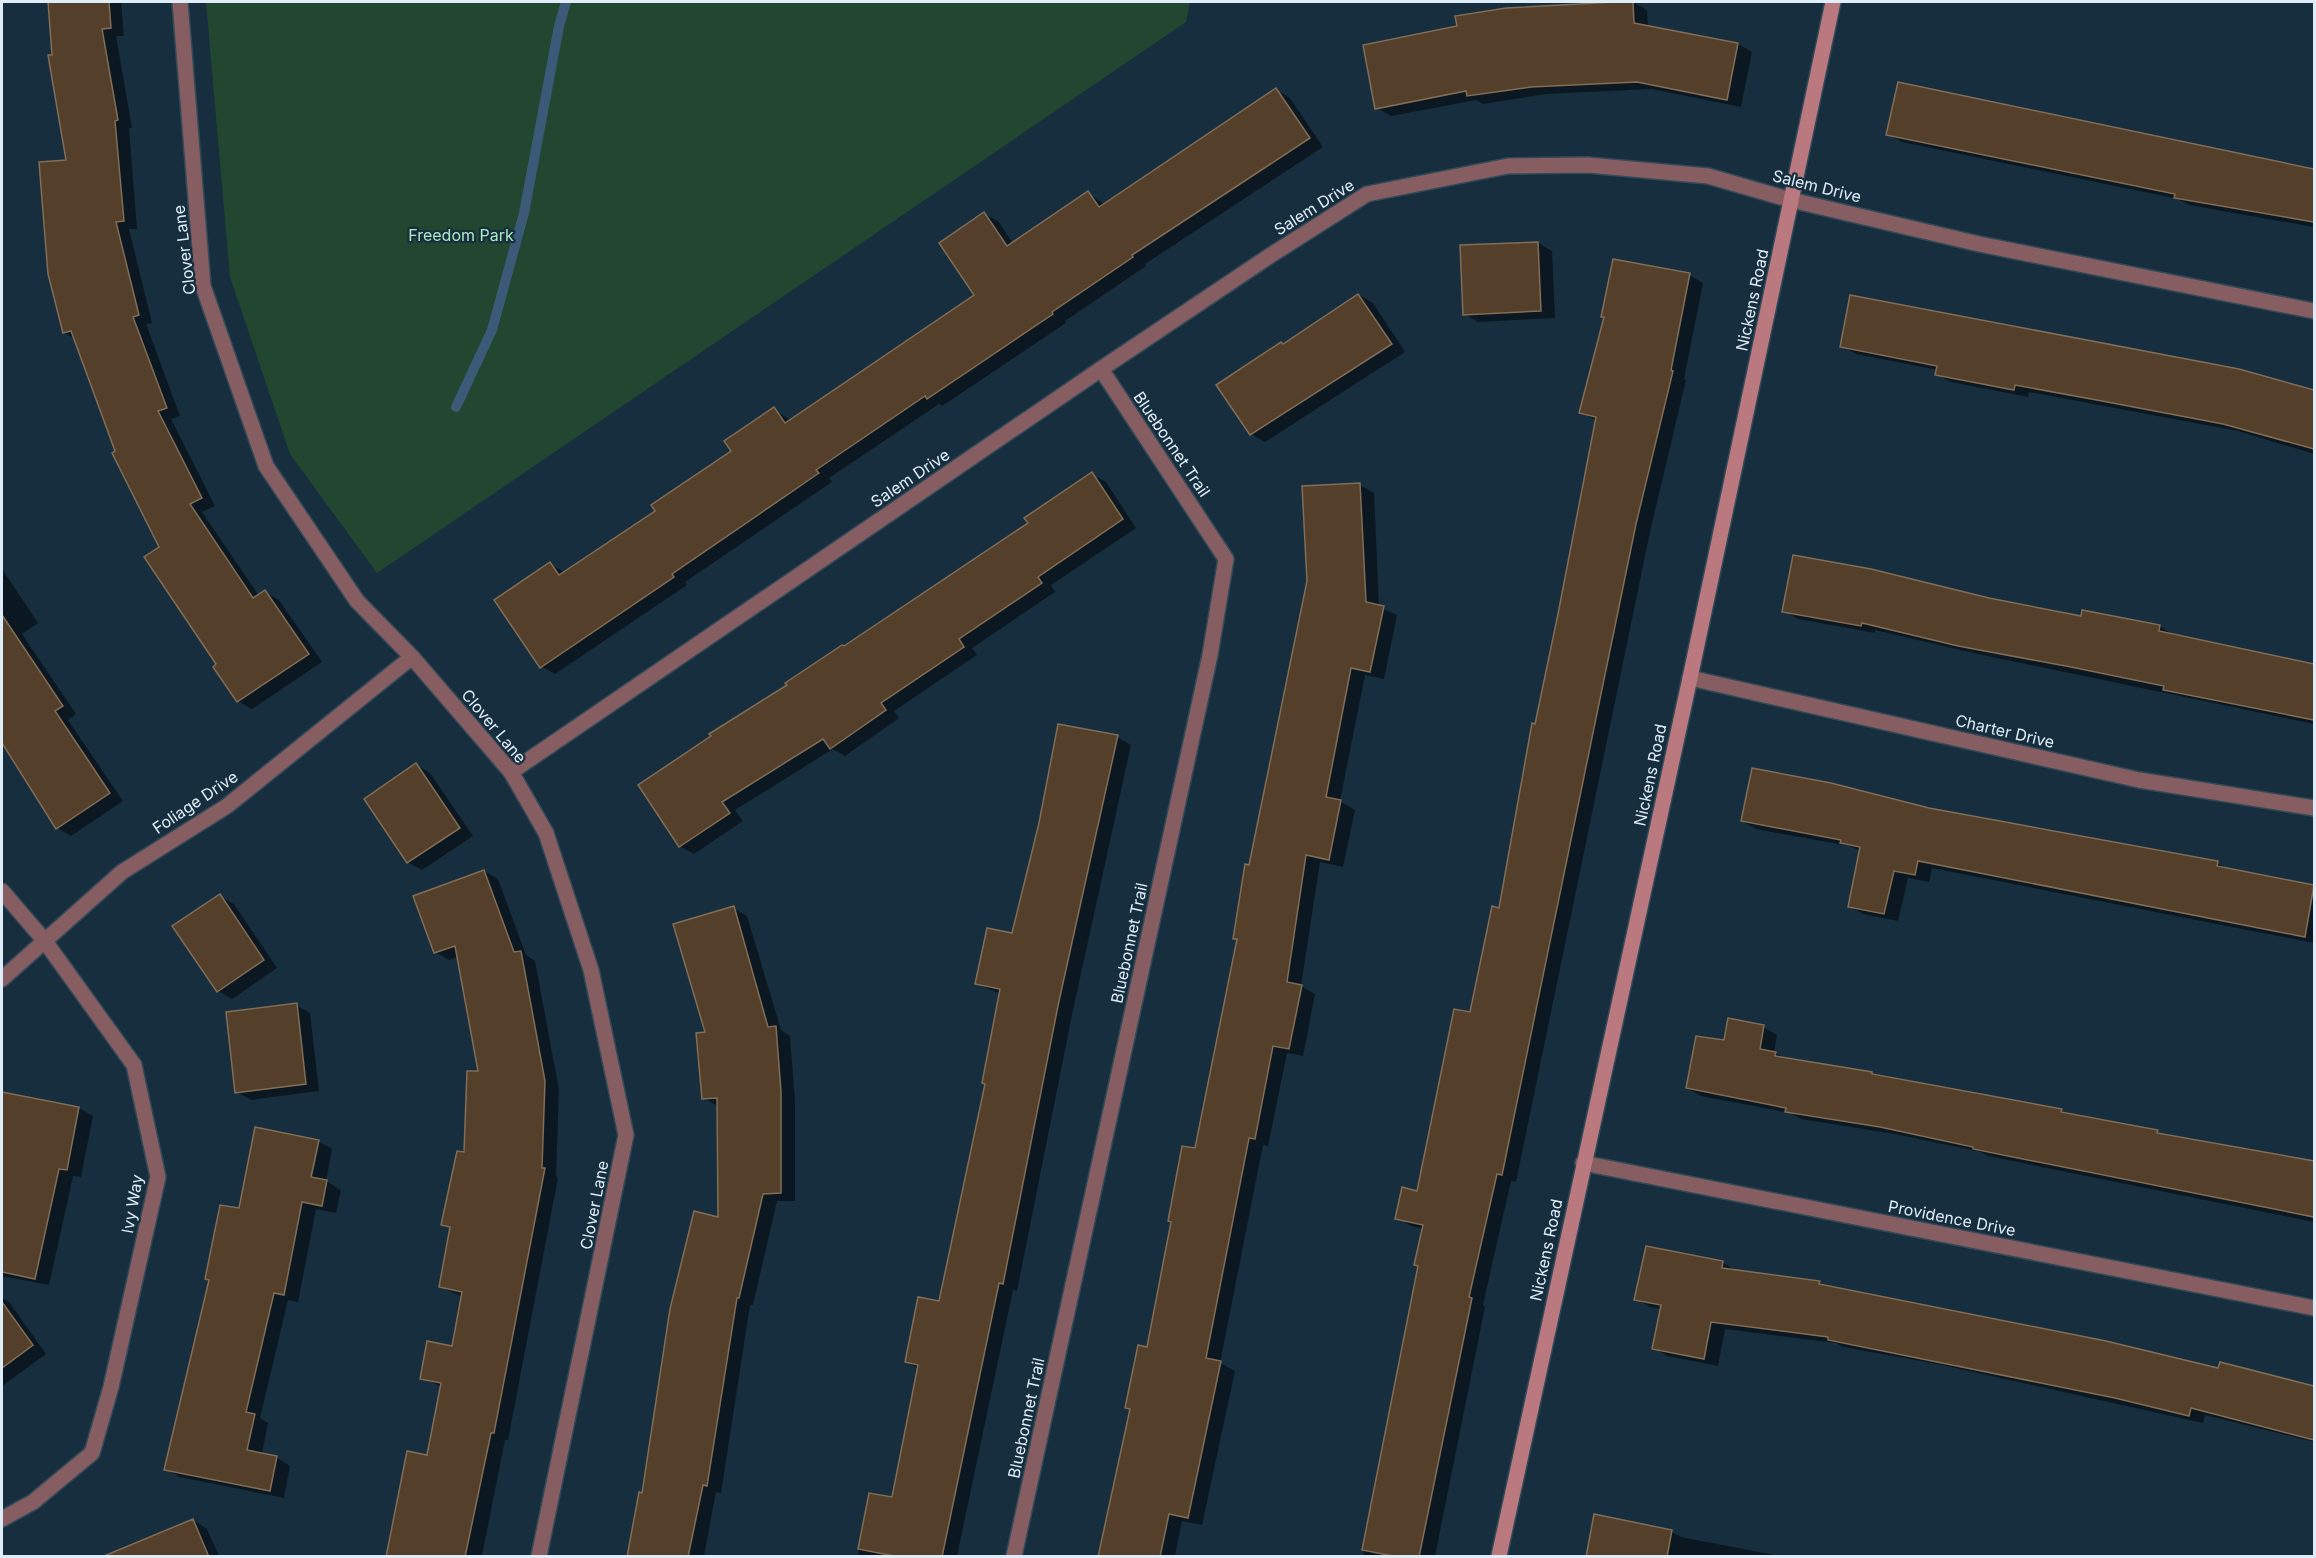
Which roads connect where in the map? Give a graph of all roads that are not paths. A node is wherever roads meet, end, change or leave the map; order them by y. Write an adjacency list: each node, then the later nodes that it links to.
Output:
1 (180, 2): 6 (street, Clover Lane)
2 (1833, 2): 3 (street, Nickens Road)
3 (1791, 200): 4 (street, Salem Drive); 5 (street, Salem Drive); 7 (street, Nickens Road)
4 (2314, 311)
5 (1101, 369): 8 (street, Salem Drive); 17 (street, Bluebonnet Trail)
6 (412, 657): 8 (street, Clover Lane); 11 (street, Foliage Drive)
7 (1690, 678): 9 (street, Charter Drive); 13 (street, Nickens Road)
8 (511, 772): 16 (street, Clover Lane)
9 (2314, 808)
10 (2, 891): 11 (street, Ivy Way)
11 (44, 940): 12 (street, Foliage Drive); 15 (street, Ivy Way)
12 (2, 979)
13 (1583, 1163): 14 (street, Providence Drive); 18 (street, Nickens Road)
14 (2314, 1308)
15 (2, 1519)
16 (540, 1557)
17 (1014, 1557)
18 (1499, 1557)

